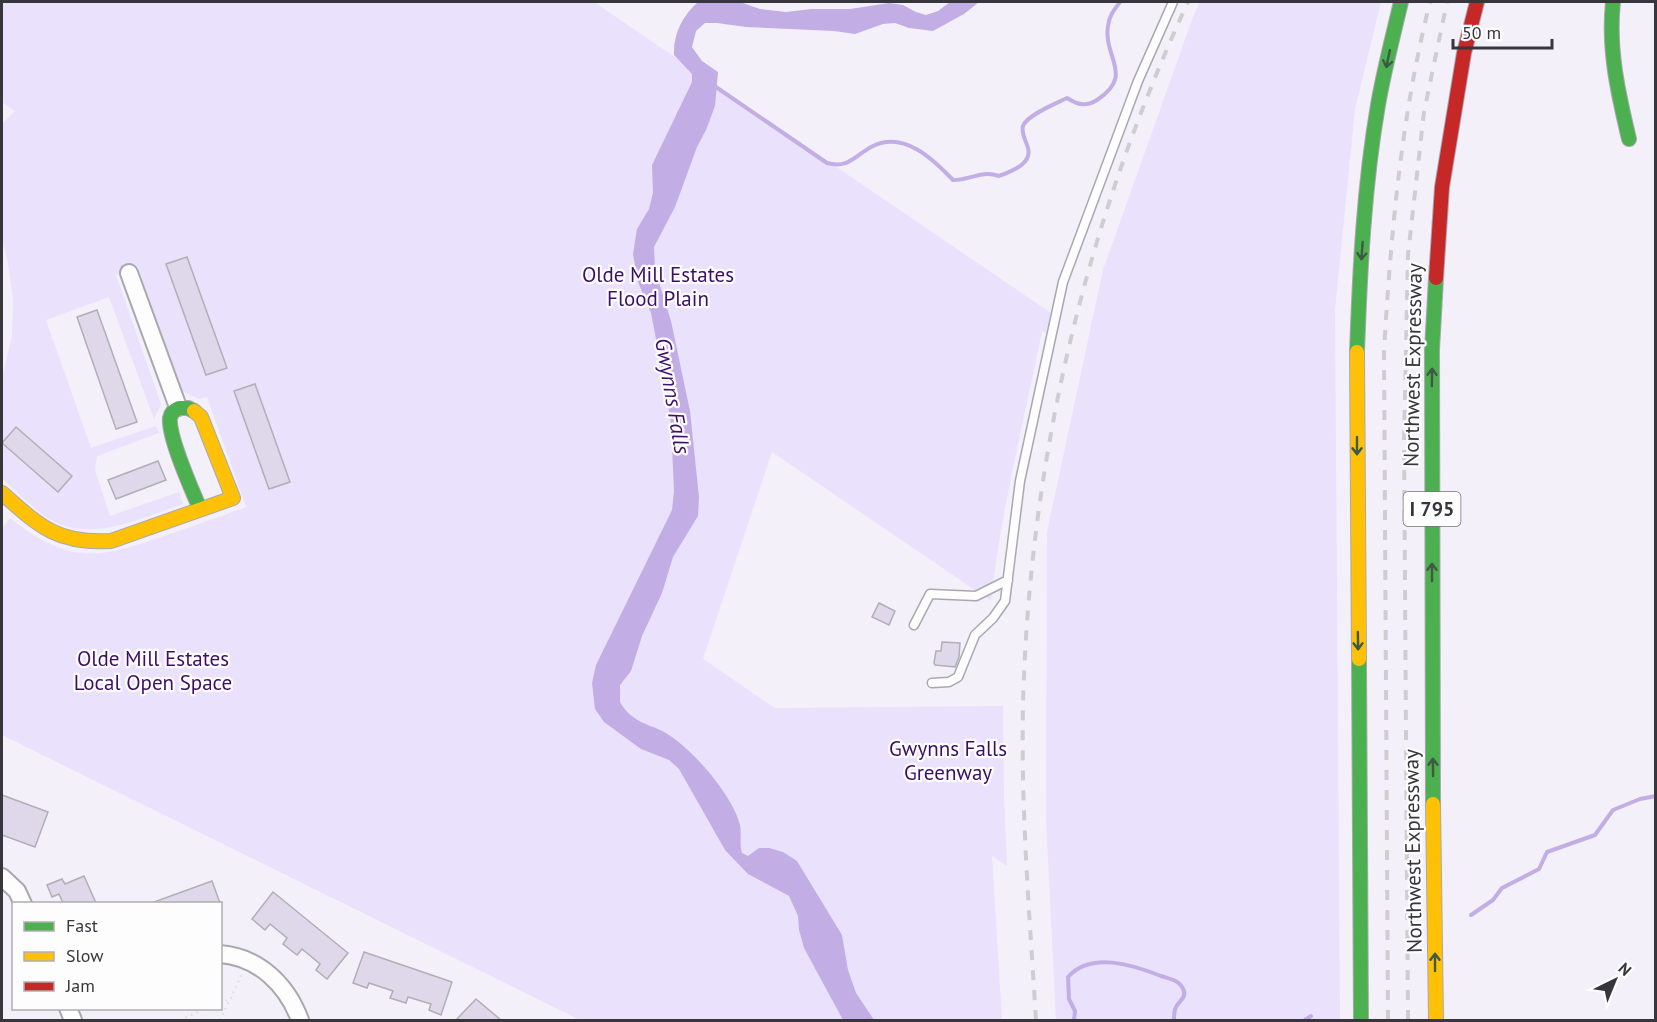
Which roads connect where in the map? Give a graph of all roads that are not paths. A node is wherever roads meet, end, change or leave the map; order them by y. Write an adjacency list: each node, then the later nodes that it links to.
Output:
1 (1173, 2): 10 (lane)
2 (1401, 2): 17 (main road, one-way to 17)
3 (1477, 2): 18 (main road, Northwest Expressway / I 795, one-way to 3)
4 (1613, 2): 5 (main road)
5 (1629, 139)
6 (129, 273): 7 (street)
7 (178, 407): 9 (main road); 9 (main road)
8 (2, 493): 9 (main road)
9 (200, 509)
10 (1008, 580): 11 (lane); 12 (lane)
11 (914, 625)
12 (932, 683)
13 (2, 877): 14 (street)
14 (22, 902)
15 (222, 954): 16 (street)
16 (300, 1020)
17 (1361, 1020)
18 (1436, 1020)

